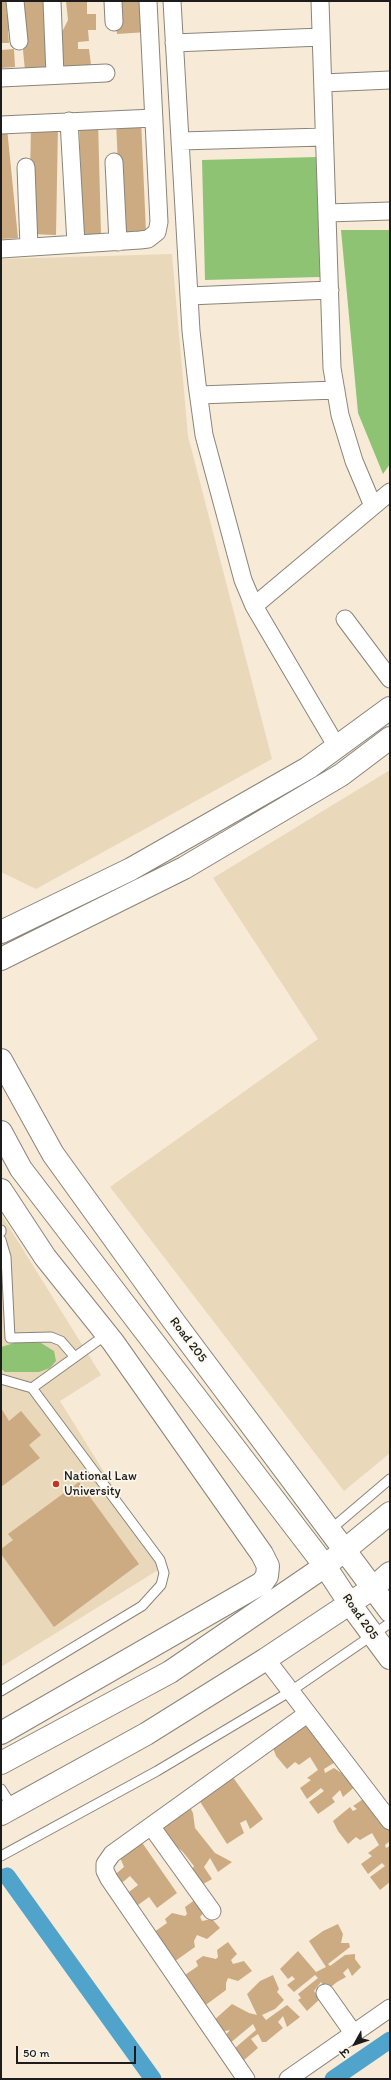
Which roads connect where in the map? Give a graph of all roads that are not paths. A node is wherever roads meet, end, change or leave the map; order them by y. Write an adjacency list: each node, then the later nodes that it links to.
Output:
1 (15, 1): 9 (street)
2 (52, 1): 12 (street)
3 (113, 1): 7 (street)
4 (148, 1): 16 (street)
5 (172, 1): 10 (street)
6 (320, 1): 8 (street)
7 (114, 22)
8 (321, 37): 10 (street); 15 (street)
9 (18, 41)
10 (174, 43): 20 (street)
11 (106, 73): 12 (street)
12 (55, 75): 13 (street)
13 (1, 78)
14 (390, 80): 15 (street)
15 (323, 84): 19 (street)
16 (154, 118): 17 (street); 25 (street)
17 (70, 121): 18 (street); 26 (street)
18 (1, 125)
19 (324, 138): 20 (street); 24 (street)
20 (180, 141): 30 (street)
21 (114, 162): 25 (street)
22 (26, 167): 27 (street)
23 (390, 211): 24 (street)
24 (327, 213): 29 (street)
25 (118, 242): 26 (street)
26 (76, 244): 27 (street)
27 (29, 247): 28 (street)
28 (1, 249)
29 (330, 290): 30 (street); 31 (street)
30 (189, 296): 32 (street)
31 (336, 390): 32 (street); 34 (street)
32 (199, 395): 35 (street)
33 (390, 492): 34 (street)
34 (373, 506): 35 (street)
35 (254, 606): 40 (street)
36 (345, 619): 37 (street)
37 (390, 679)
38 (390, 708): 40 (main road)
39 (390, 738): 42 (main road)
40 (337, 747): 41 (main road)
41 (1, 932)
42 (1, 959)
43 (1, 1060): 54 (main road, Road 205)
44 (1, 1132): 56 (main road, Road 205)
45 (1, 1190): 47 (main road)
46 (1, 1240): 48 (lane)
47 (107, 1334): 49 (lane); 67 (main road)
48 (6, 1339): 49 (lane)
49 (74, 1356): 51 (lane)
50 (1, 1379): 51 (lane)
51 (32, 1388): 64 (lane)
52 (390, 1480): 54 (lane)
53 (390, 1513): 55 (main road)
54 (330, 1530): 55 (main road, Road 205)
55 (345, 1550): 56 (main road); 58 (main road, Road 205)
56 (325, 1566): 59 (main road, Road 205); 68 (main road)
57 (390, 1574): 58 (main road)
58 (373, 1588): 59 (main road); 60 (main road, Road 205)
59 (350, 1604): 61 (main road, Road 205); 63 (main road)
60 (390, 1611)
61 (382, 1629): 62 (main road, Road 205); 65 (lane)
62 (390, 1658)
63 (266, 1659): 65 (street); 70 (main road)
64 (1, 1691)
65 (291, 1691): 66 (street); 73 (lane)
66 (307, 1714): 71 (street); 72 (street)
67 (1, 1733)
68 (1, 1763)
69 (1, 1789): 70 (lane)
70 (7, 1811)
71 (390, 1821)
72 (151, 1826): 74 (street); 78 (street)
73 (1, 1856)
74 (212, 1911)
75 (325, 1993): 77 (street)
76 (390, 2008): 77 (street)
77 (354, 2034): 79 (street)
78 (246, 2079)
79 (288, 2079)

